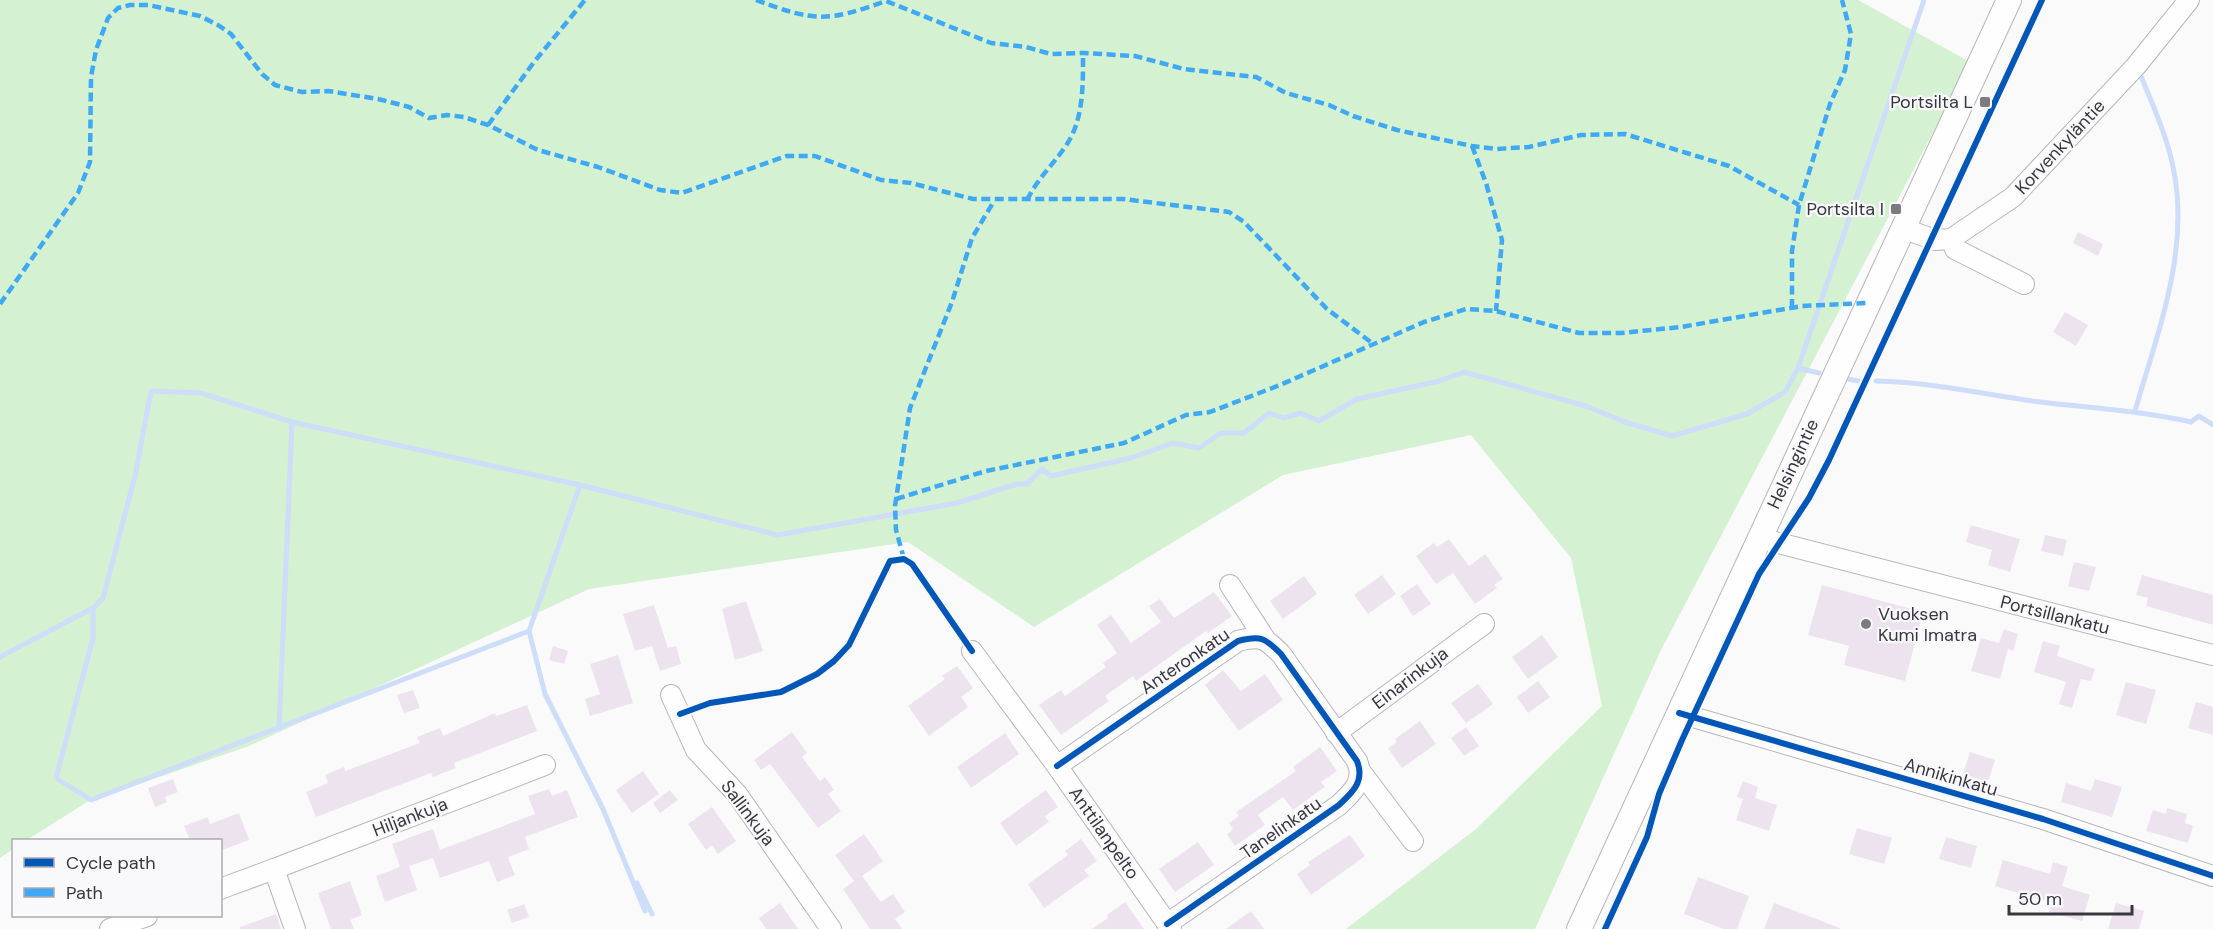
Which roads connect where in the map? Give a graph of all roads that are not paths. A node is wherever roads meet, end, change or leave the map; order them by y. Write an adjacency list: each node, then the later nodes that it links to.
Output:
1 (2009, 0): 3 (main road, Helsingintie)
2 (2189, 0): 4 (street, Korvenkyläntie)
3 (1902, 228): 4 (street); 6 (main road, Helsingintie)
4 (1951, 239): 5 (street)
5 (2024, 284)
6 (1759, 538): 11 (street, Portsillankatu); 13 (main road, Helsingintie)
7 (1230, 585): 9 (street)
8 (1485, 624): 14 (street, Einarinkuja)
9 (1265, 639): 14 (street); 16 (street, Anteronkatu)
10 (972, 651): 16 (street, Anttilanpelto)
11 (2213, 655)
12 (671, 695): 26 (street, Sallinkuja)
13 (1678, 713): 20 (street, Annikinkatu); 27 (main road, Helsingintie)
14 (1336, 733): 17 (street)
15 (545, 765): 19 (street, Hiljankuja)
16 (1057, 766): 23 (street, Anttilanpelto)
17 (1361, 772): 18 (street); 23 (street, Tanelinkatu)
18 (1413, 841)
19 (274, 869): 21 (street, Hiljankuja); 25 (street)
20 (2213, 876)
21 (222, 888)
22 (142, 917): 24 (street)
23 (1169, 926)
24 (110, 929)
25 (295, 929)
26 (831, 929)
27 (1579, 929)

